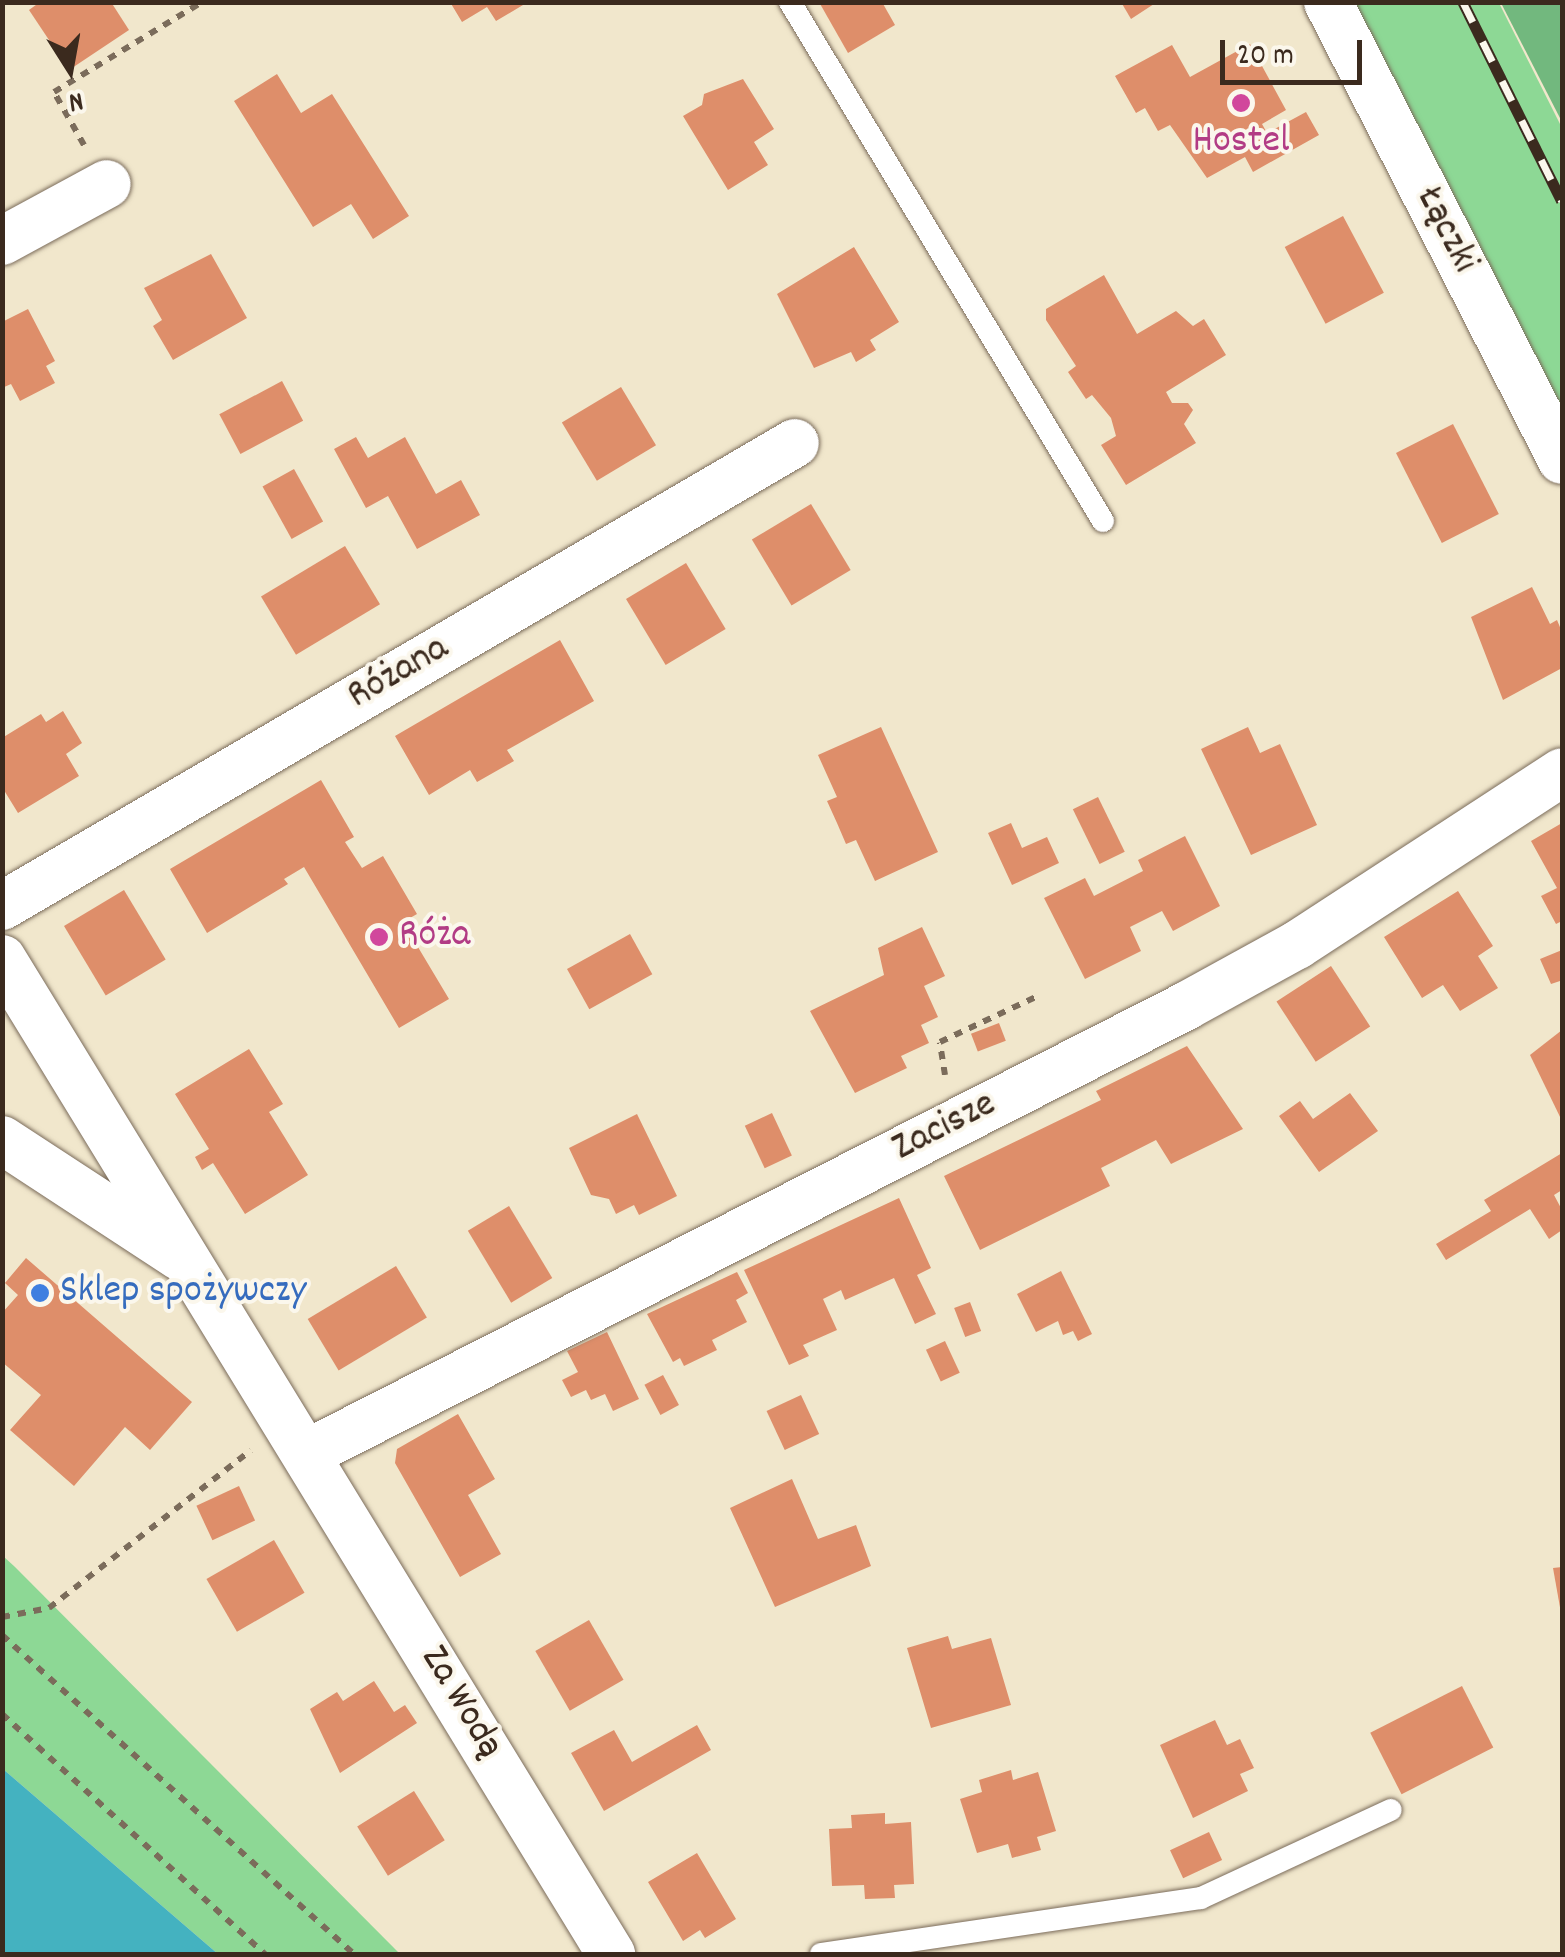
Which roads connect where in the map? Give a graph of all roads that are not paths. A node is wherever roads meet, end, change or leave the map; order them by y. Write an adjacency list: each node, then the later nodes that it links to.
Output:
1 (790, 2): 7 (lane)
2 (1328, 2): 6 (street, Łączki)
3 (98, 170): 4 (street)
4 (2, 240)
5 (795, 442): 9 (street, Różana)
6 (1562, 460)
7 (1103, 521)
8 (1562, 772): 13 (street, Zacisze)
9 (2, 906)
10 (2, 959): 12 (street)
11 (2, 1140): 12 (street)
12 (193, 1265): 13 (street)
13 (288, 1445): 15 (street, Za Wodą)
14 (1390, 1810): 16 (lane)
15 (611, 1954)
16 (820, 1954)

